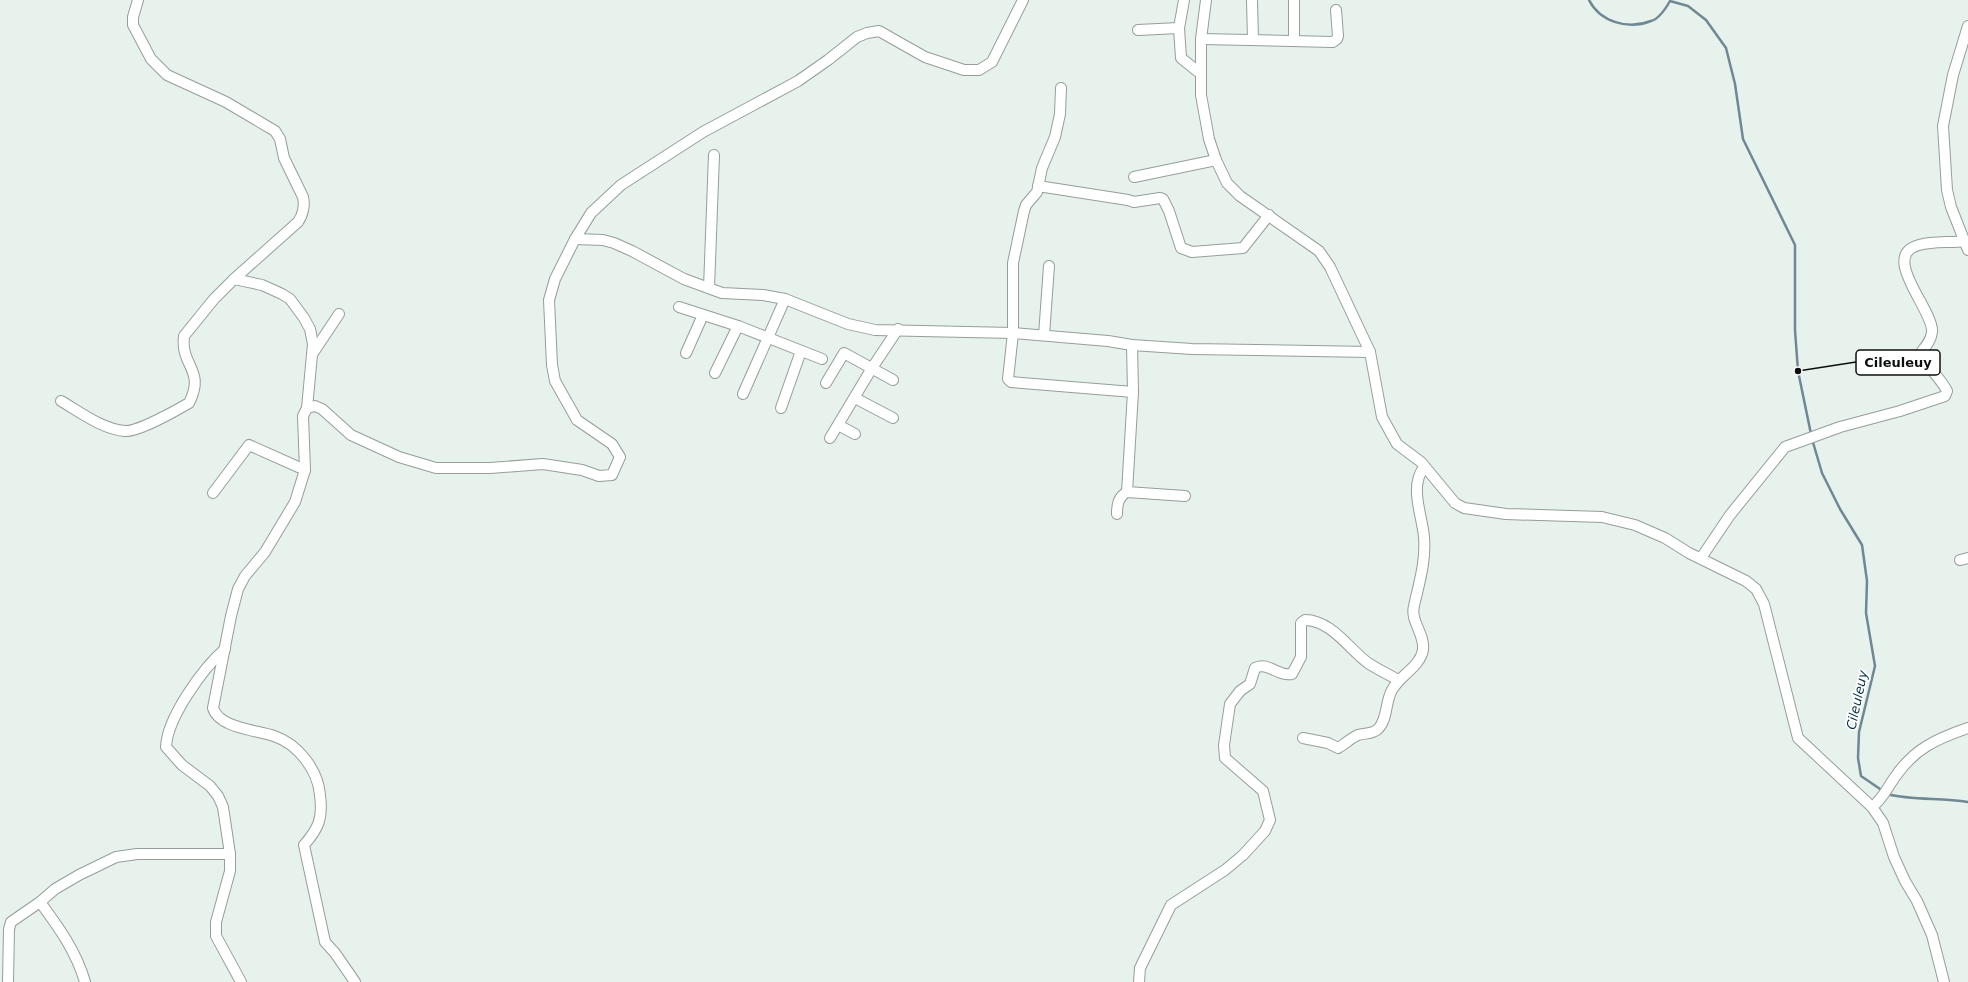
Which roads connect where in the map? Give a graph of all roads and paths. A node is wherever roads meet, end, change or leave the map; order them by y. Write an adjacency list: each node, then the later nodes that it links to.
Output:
1 (138, 0): 24 (street)
2 (1023, 0): 21 (street)
3 (1184, 0): 9 (street)
4 (1206, 0): 11 (street)
5 (1252, 0): 12 (street)
6 (1294, 0): 13 (street)
7 (1336, 10): 13 (street)
8 (1968, 26): 22 (street)
9 (1180, 28): 10 (street); 14 (street)
10 (1138, 30)
11 (1201, 39): 12 (street); 14 (street)
12 (1253, 39): 13 (street)
13 (1294, 41)
14 (1201, 74): 17 (street)
15 (1061, 88): 19 (street)
16 (714, 155): 25 (street)
17 (1216, 160): 18 (street); 20 (street)
18 (1134, 178)
19 (1038, 186): 20 (street); 32 (street)
20 (1269, 215): 37 (street)
21 (575, 239): 25 (street); 49 (street)
22 (1966, 245): 61 (street)
23 (1049, 266): 33 (street)
24 (234, 279): 38 (street); 48 (street)
25 (709, 288): 26 (street)
26 (785, 300): 31 (street); 34 (street)
27 (679, 307): 29 (street)
28 (339, 314): 38 (street)
29 (703, 315): 30 (street); 39 (street)
30 (738, 326): 34 (street); 42 (street)
31 (898, 329): 32 (street); 41 (street)
32 (1012, 332): 33 (street); 45 (street)
33 (1044, 335): 35 (street)
34 (768, 339): 36 (street); 46 (street)
35 (1132, 345): 37 (street); 45 (street)
36 (801, 351): 40 (street); 50 (street)
37 (1370, 352): 55 (street)
38 (313, 353): 49 (street)
39 (686, 353)
40 (822, 359)
41 (872, 368): 43 (street); 44 (street); 47 (street)
42 (715, 373)
43 (893, 380)
44 (826, 383)
45 (1133, 392): 57 (street)
46 (743, 394)
47 (855, 398): 51 (street); 52 (street)
48 (61, 401)
49 (307, 408): 56 (street)
50 (781, 408)
51 (893, 418)
52 (838, 425): 53 (street); 54 (street)
53 (855, 434)
54 (830, 438)
55 (1424, 467): 61 (street); 63 (street)
56 (306, 470): 58 (street); 62 (street)
57 (1127, 492): 59 (street); 60 (street)
58 (213, 493)
59 (1185, 496)
60 (1117, 514)
61 (1701, 558): 66 (street)
62 (225, 649): 67 (street); 72 (street)
63 (1398, 680): 65 (street); 73 (street)
64 (1968, 728): 66 (street)
65 (1303, 738)
66 (1872, 807): 74 (street)
67 (230, 854): 68 (street); 71 (street)
68 (40, 902): 69 (street); 70 (street)
69 (8, 982)
70 (85, 982)
71 (241, 982)
72 (355, 982)
73 (1139, 982)
74 (1944, 982)

